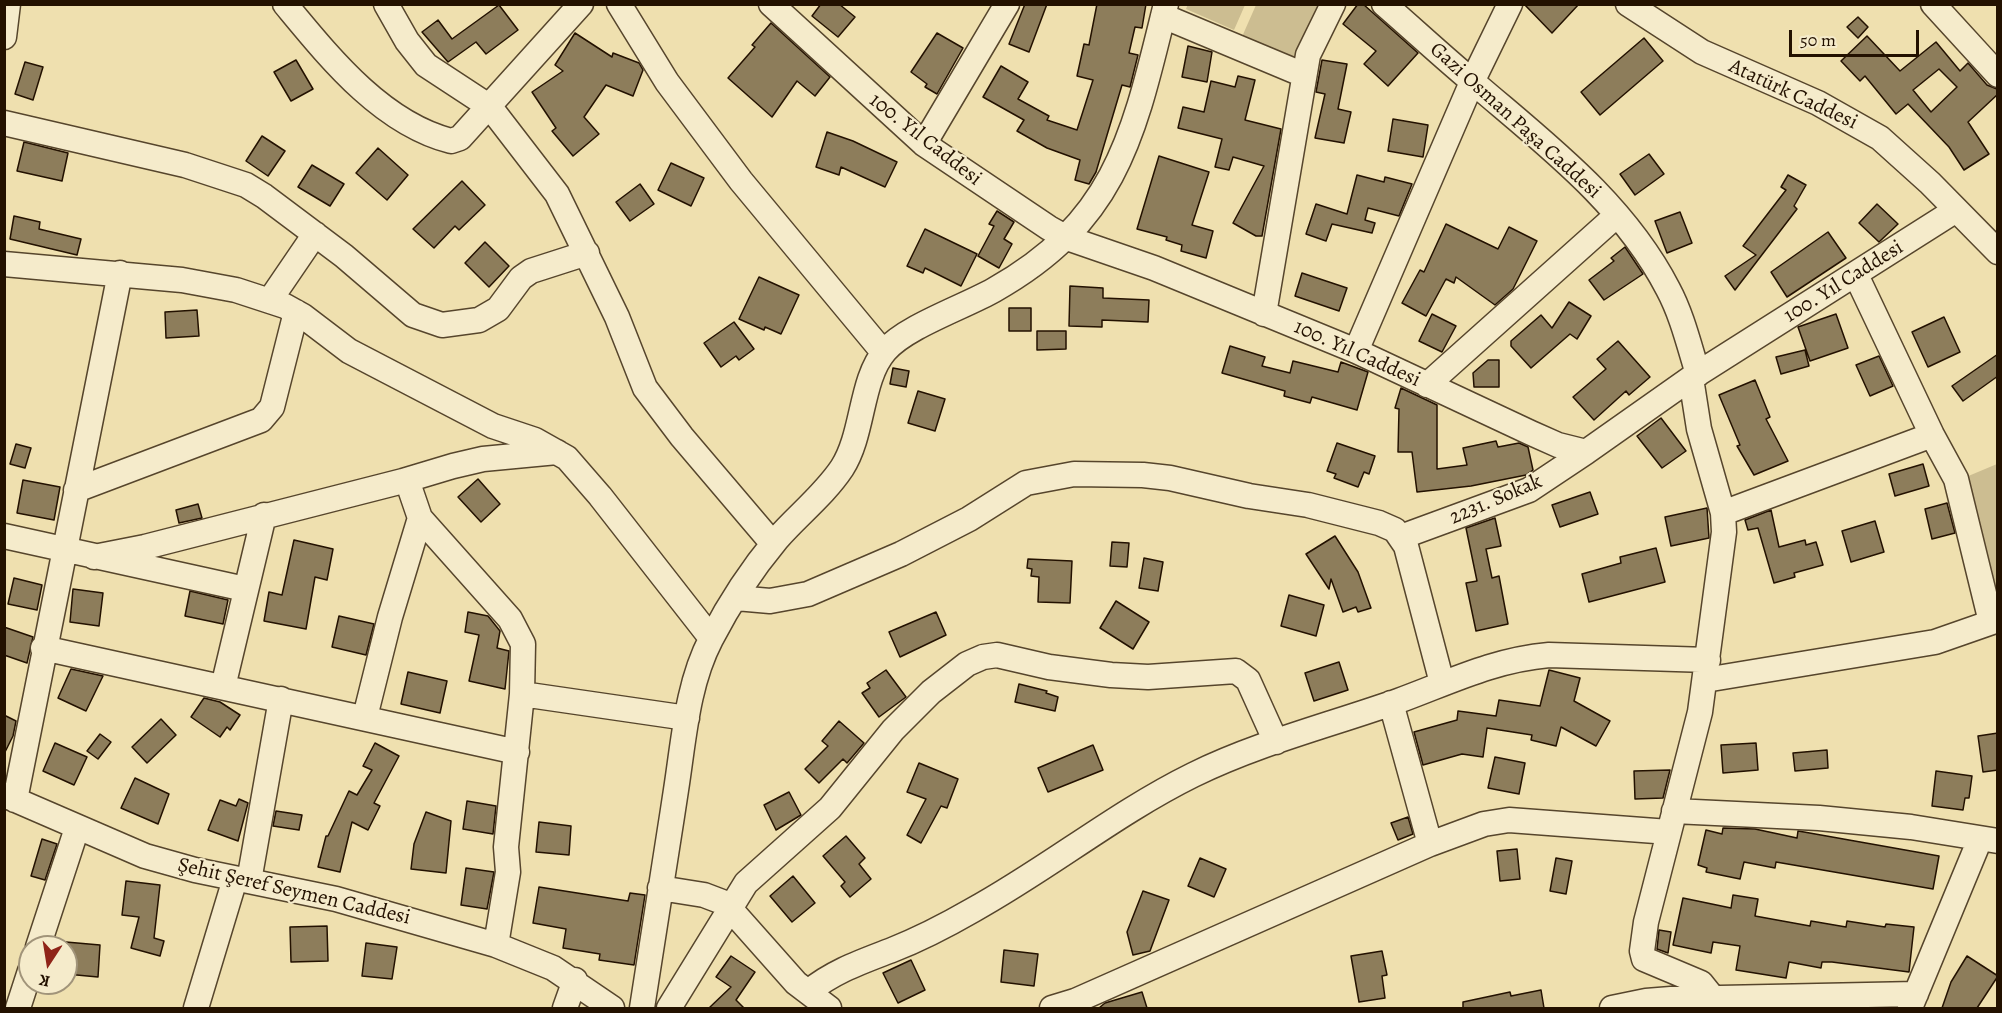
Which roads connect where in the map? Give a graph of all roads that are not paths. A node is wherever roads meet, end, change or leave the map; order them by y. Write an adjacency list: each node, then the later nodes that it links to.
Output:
1 (8, 4): 14 (street)
2 (285, 4): 18 (street)
3 (386, 4): 18 (street)
4 (581, 4): 18 (street)
5 (619, 4): 34 (street)
6 (1007, 4): 20 (street)
7 (1333, 4): 15 (street)
8 (1384, 4): 17 (street, Gazi Osman Paşa Caddesi)
9 (1510, 4): 17 (street)
10 (1628, 4): 21 (street, Atatürk Caddesi)
11 (1933, 4): 16 (street)
12 (784, 9): 20 (street, 100. Yıl Caddesi)
13 (1164, 10): 15 (street); 24 (street)
14 (4, 37)
15 (1304, 75): 32 (street)
16 (1998, 75)
17 (1472, 82): 22 (street, Gazi Osman Paşa Caddesi); 33 (street)
18 (490, 107): 26 (street)
19 (4, 123): 23 (street)
20 (924, 144): 24 (street, 100. Yıl Caddesi)
21 (1956, 210): 25 (street, Atatürk Caddesi); 29 (street, 100. Yıl Caddesi)
22 (1617, 215): 35 (street, Gazi Osman Paşa Caddesi); 36 (street)
23 (315, 234): 26 (street); 30 (street)
24 (1067, 238): 32 (street, 100. Yıl Caddesi); 34 (street)
25 (1998, 252)
26 (587, 253): 47 (street)
27 (4, 264): 28 (street)
28 (120, 273): 30 (street); 41 (street)
29 (1856, 275): 35 (street, 100. Yıl Caddesi); 37 (street)
30 (270, 300): 31 (street)
31 (296, 312): 38 (street); 41 (street)
32 (1264, 314): 33 (street, 100. Yıl Caddesi)
33 (1356, 351): 36 (street, 100. Yıl Caddesi)
34 (883, 352): 47 (street)
35 (1695, 376): 39 (street, 100. Yıl Caddesi); 42 (street, Gazi Osman Paşa Caddesi)
36 (1427, 385): 39 (street, 100. Yıl Caddesi)
37 (1932, 435): 42 (street); 52 (street)
38 (557, 452): 40 (street); 53 (street)
39 (1586, 452): 46 (street, 2231. Sokak)
40 (407, 480): 43 (street); 44 (street)
41 (76, 489): 48 (street)
42 (1722, 513): 55 (street, Gazi Osman Paşa Caddesi)
43 (264, 515): 49 (street); 50 (street)
44 (420, 518): 58 (street); 61 (street)
45 (4, 536): 48 (street)
46 (1401, 537): 51 (street); 56 (street)
47 (774, 544): 51 (street)
48 (64, 550): 49 (street); 54 (street)
49 (93, 557): 50 (street)
50 (245, 589): 57 (street)
51 (735, 598): 53 (street)
52 (1995, 621): 55 (street)
53 (711, 638): 62 (street)
54 (43, 648): 57 (street); 65 (street)
55 (1706, 670): 56 (street); 66 (street, Gazi Osman Paşa Caddesi)
56 (1442, 684): 60 (street)
57 (223, 687): 59 (street)
58 (522, 694): 62 (street); 64 (street)
59 (281, 699): 61 (street); 70 (street)
60 (1391, 703): 63 (street); 69 (street)
61 (365, 717): 64 (street)
62 (687, 718): 71 (street)
63 (1276, 742): 72 (street); 76 (street)
64 (517, 752): 74 (street)
65 (10, 798): 67 (street, Şehit Şeref Seymen Caddesi)
66 (1672, 822): 68 (street); 69 (street); 77 (street, Gazi Osman Paşa Caddesi)
67 (77, 828): 70 (street, Şehit Şeref Seymen Caddesi); 73 (street)
68 (1989, 840): 78 (street)
69 (1430, 844): 85 (street)
70 (242, 880): 74 (street, Şehit Şeref Seymen Caddesi); 79 (street)
71 (660, 888): 72 (street); 82 (street)
72 (730, 909): 76 (street); 83 (street)
73 (42, 935)
74 (496, 945): 75 (street, Şehit Şeref Seymen Caddesi)
75 (574, 981): 80 (street); 81 (street, Şehit Şeref Seymen Caddesi)
76 (808, 992): 84 (street)
77 (1698, 1001): 78 (street); 86 (street)
78 (1913, 1001)
79 (196, 1008)
80 (565, 1008)
81 (612, 1008)
82 (642, 1008)
83 (669, 1008)
84 (830, 1008)
85 (1052, 1008)
86 (1612, 1008)

